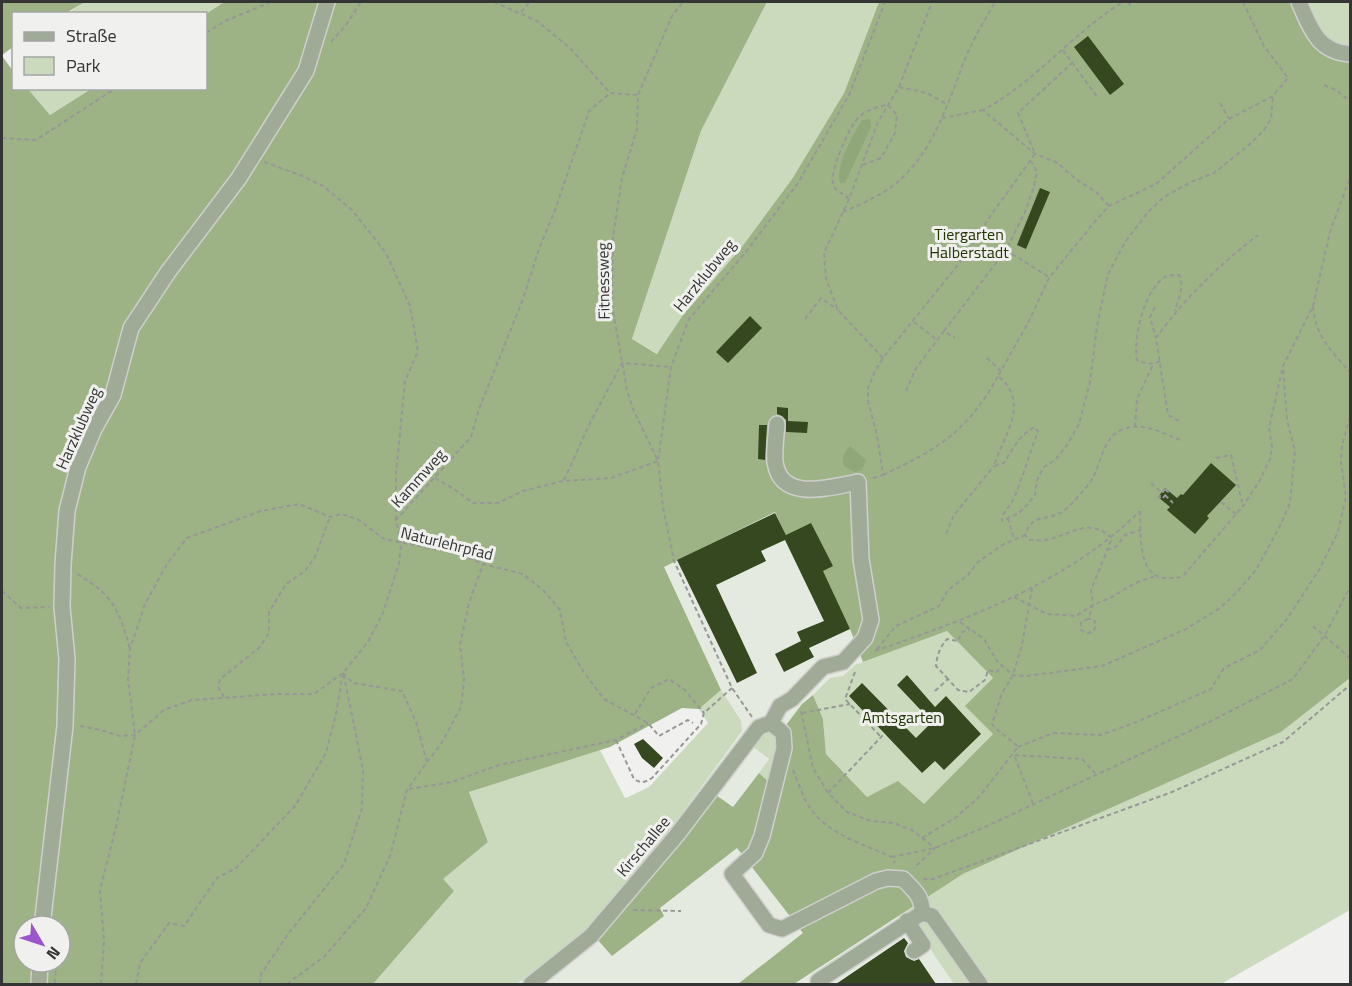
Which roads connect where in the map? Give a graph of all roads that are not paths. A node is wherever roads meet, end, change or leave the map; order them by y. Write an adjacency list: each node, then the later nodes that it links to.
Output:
1 (327, 2): 7 (street, Harzklubweg)
2 (1299, 2): 3 (street)
3 (1350, 54)
4 (777, 424): 5 (street, Kirschallee)
5 (765, 724): 6 (street); 10 (street, Kirschallee)
6 (922, 913): 8 (street); 12 (street)
7 (43, 914)
8 (907, 921): 9 (street); 11 (street)
9 (914, 951)
10 (531, 984)
11 (821, 984)
12 (980, 984)

